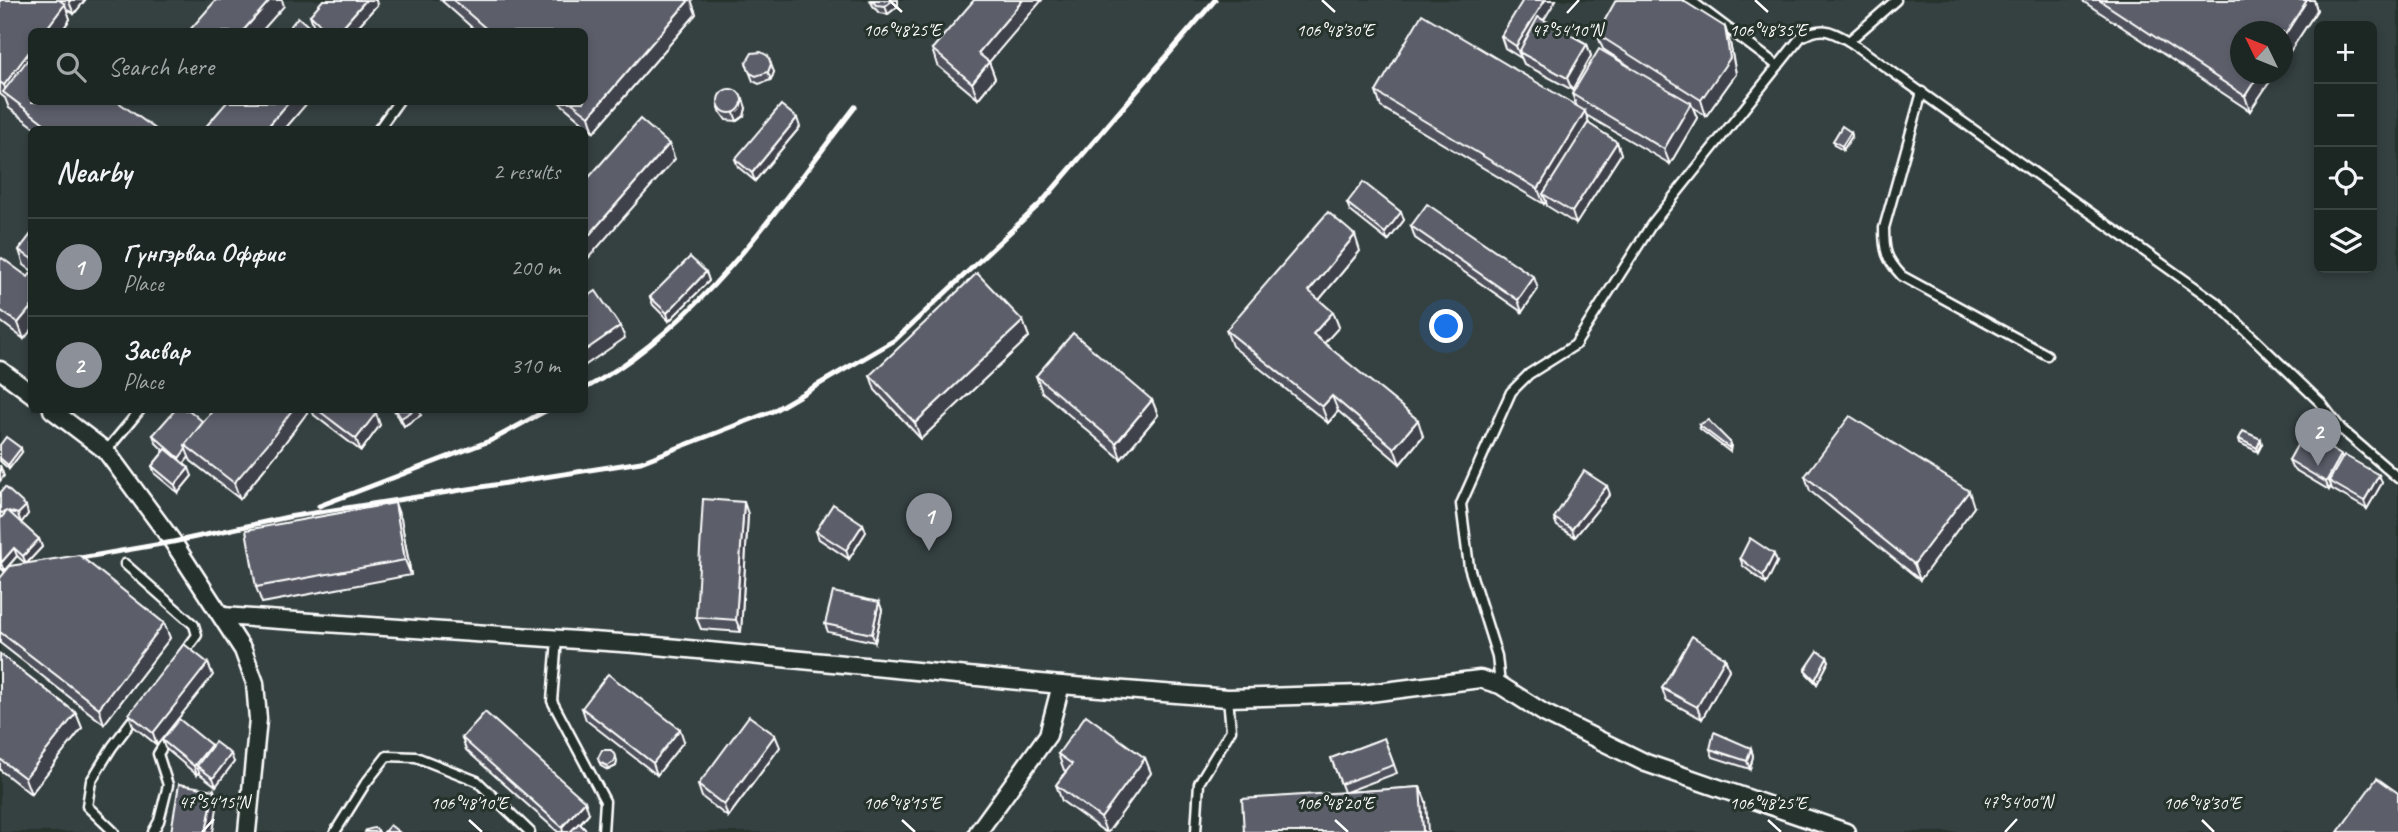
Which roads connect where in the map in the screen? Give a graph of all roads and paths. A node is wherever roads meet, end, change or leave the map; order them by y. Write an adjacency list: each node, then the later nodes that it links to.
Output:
1 (1690, 0): 4 (lane)
2 (1896, 0): 3 (lane)
3 (1850, 41): 4 (lane); 5 (lane)
4 (1778, 66): 20 (lane)
5 (1922, 92): 8 (lane); 14 (lane)
6 (396, 105): 7 (lane)
7 (381, 126)
8 (2047, 355)
9 (0, 370): 10 (street)
10 (28, 391)
11 (56, 413): 13 (street)
12 (138, 413): 13 (lane)
13 (106, 451): 16 (street)
14 (2398, 478)
15 (125, 564): 18 (lane)
16 (222, 616): 17 (street); 26 (street)
17 (557, 639): 19 (street); 29 (lane)
18 (174, 666)
19 (1061, 685): 21 (street); 30 (street)
20 (1500, 685): 21 (street); 32 (street)
21 (1228, 698): 31 (lane)
22 (143, 706): 24 (lane)
23 (166, 741): 25 (lane)
24 (114, 832)
25 (153, 832)
26 (247, 832)
27 (335, 832): 28 (lane)
28 (530, 832)
29 (603, 832)
30 (978, 832)
31 (1196, 832)
32 (1846, 832)

